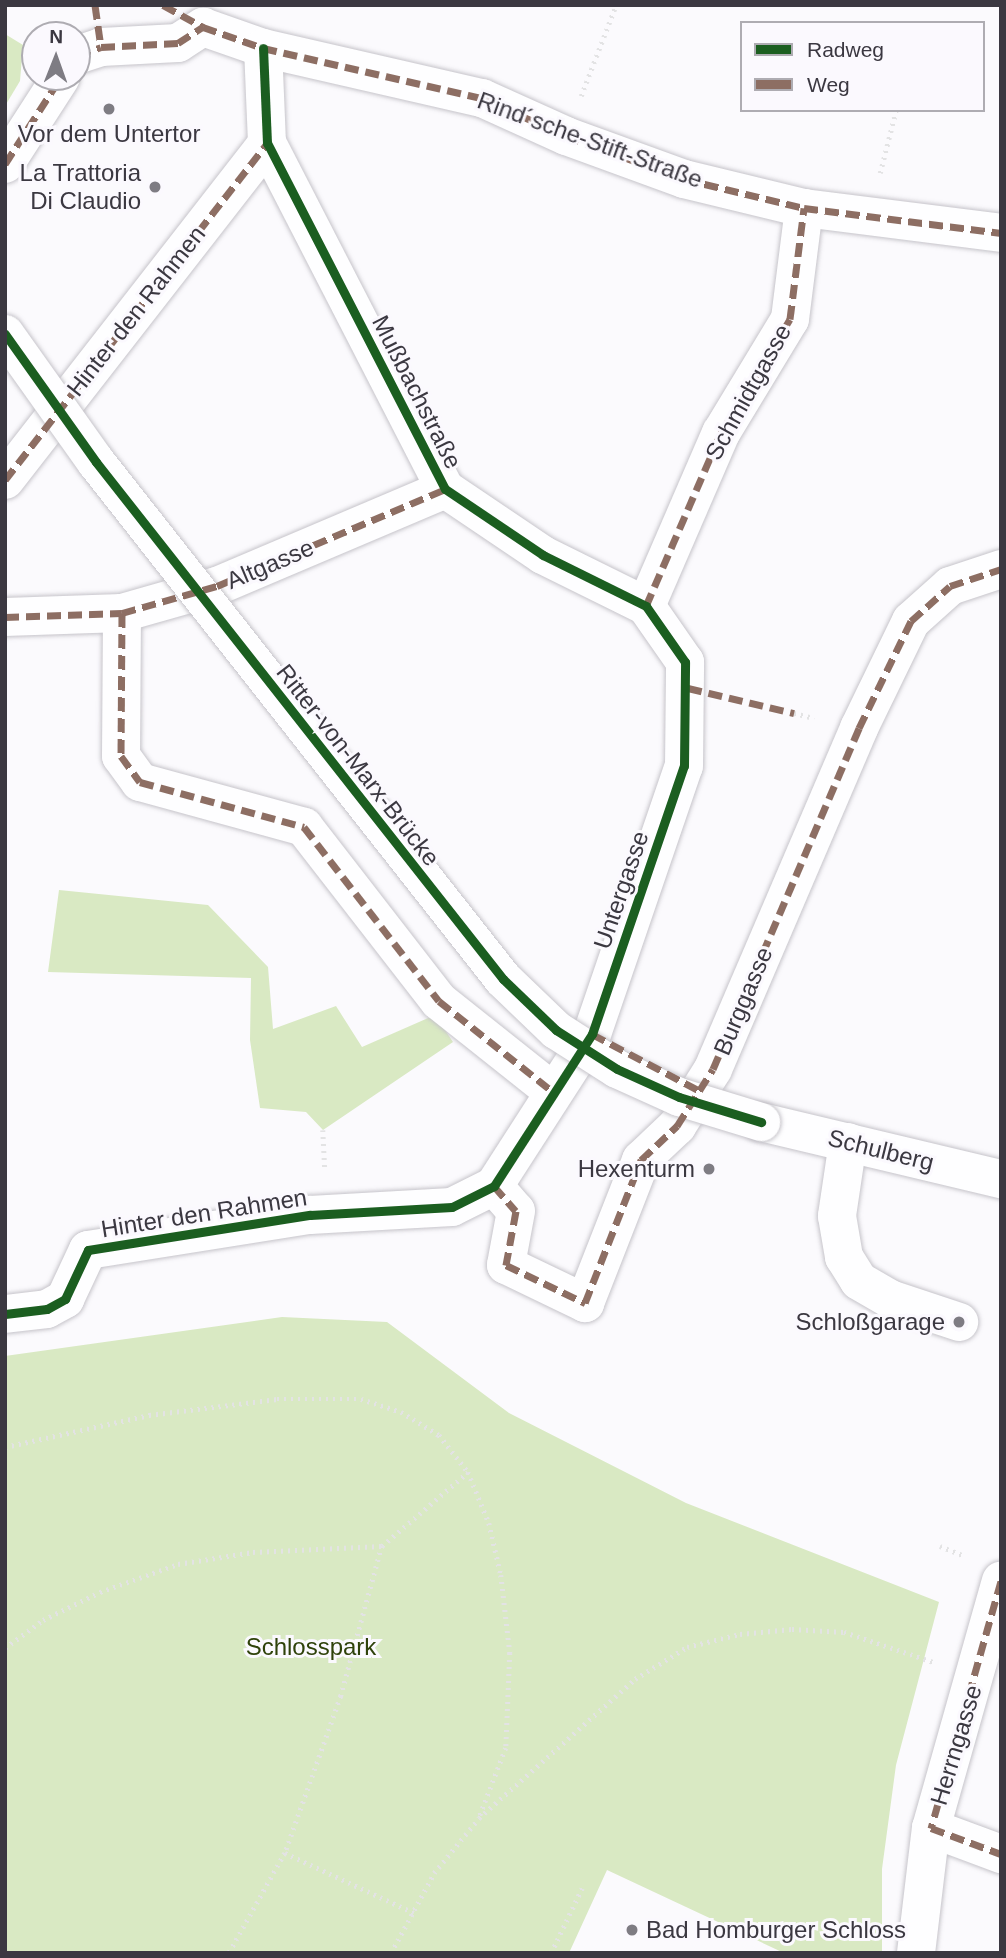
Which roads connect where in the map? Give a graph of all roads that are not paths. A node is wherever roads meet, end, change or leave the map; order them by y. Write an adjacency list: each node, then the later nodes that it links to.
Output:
1 (209, 16): 2 (street); 3 (street)
2 (263, 48): 5 (street, Mußbachstraße); 7 (street, Rind´sche-Stift-Straße)
3 (91, 50)
4 (52, 91): 6 (street)
5 (267, 143): 10 (street, Hinter den Rahmen); 11 (street, Mußbachstraße)
6 (5, 164)
7 (804, 208): 8 (street, Rind´sche-Stift-Straße); 13 (street, Schmidtgasse)
8 (1001, 233)
9 (5, 334): 20 (street, Ritter-von-Marx-Brücke, bridge)
10 (5, 480)
11 (445, 489): 13 (street, Mußbachstraße); 14 (street, Altgasse)
12 (1001, 569): 19 (street, Burggasse)
13 (646, 606): 16 (street, Mußbachstraße)
14 (122, 613): 15 (street, Altgasse); 18 (street)
15 (5, 617)
16 (688, 688): 17 (street, Untergasse)
17 (592, 1034): 18 (street, Untergasse); 19 (street)
18 (552, 1091): 23 (street)
19 (702, 1092): 23 (street, Burggasse)
20 (761, 1122): 21 (street, Schulberg)
21 (848, 1142): 22 (street, Schulberg); 25 (street)
22 (1001, 1179)
23 (494, 1186): 24 (street, Hinter den Rahmen)
24 (5, 1314)
25 (959, 1322)
26 (1001, 1581): 27 (street, Herrngasse)
27 (931, 1828): 28 (street); 29 (street, Herrngasse)
28 (1001, 1854)
29 (916, 1953)

